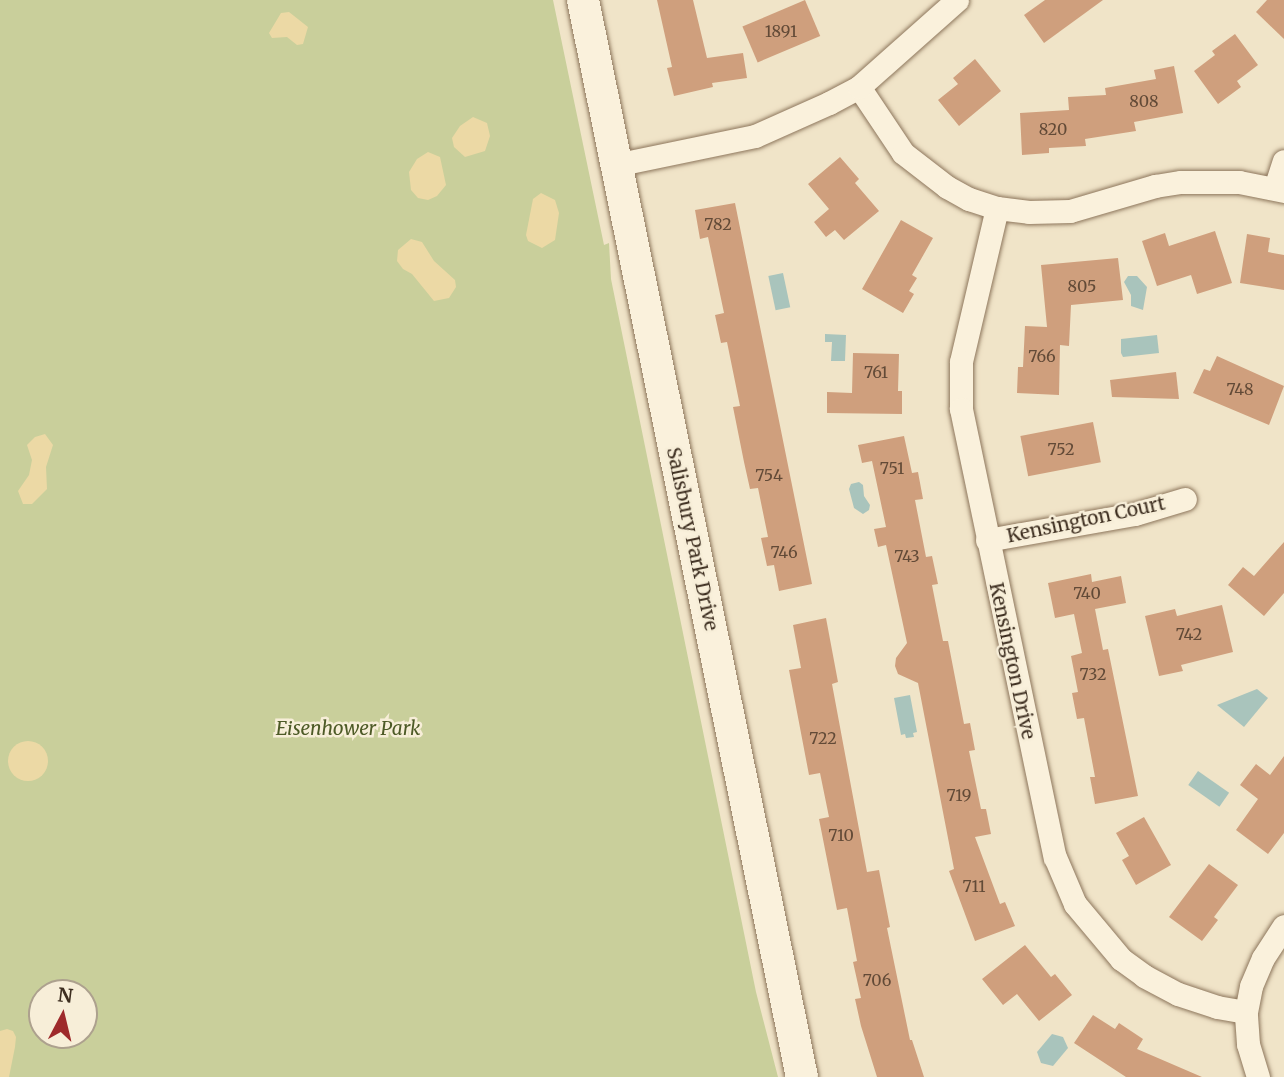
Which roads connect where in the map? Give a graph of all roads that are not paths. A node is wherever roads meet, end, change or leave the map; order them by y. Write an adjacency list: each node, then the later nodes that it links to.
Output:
1 (583, 0): 5 (main road, Salisbury Park Drive)
2 (957, 0): 3 (street)
3 (859, 86): 5 (street); 7 (street)
4 (1284, 161): 6 (street)
5 (615, 165): 12 (main road, Salisbury Park Drive)
6 (1280, 189): 7 (street)
7 (997, 208): 9 (street, Kensington Drive)
8 (1185, 499): 9 (street, Kensington Court)
9 (987, 540): 11 (street, Kensington Drive)
10 (1284, 926): 11 (street)
11 (1246, 1012): 13 (street)
12 (802, 1077)
13 (1258, 1077)

